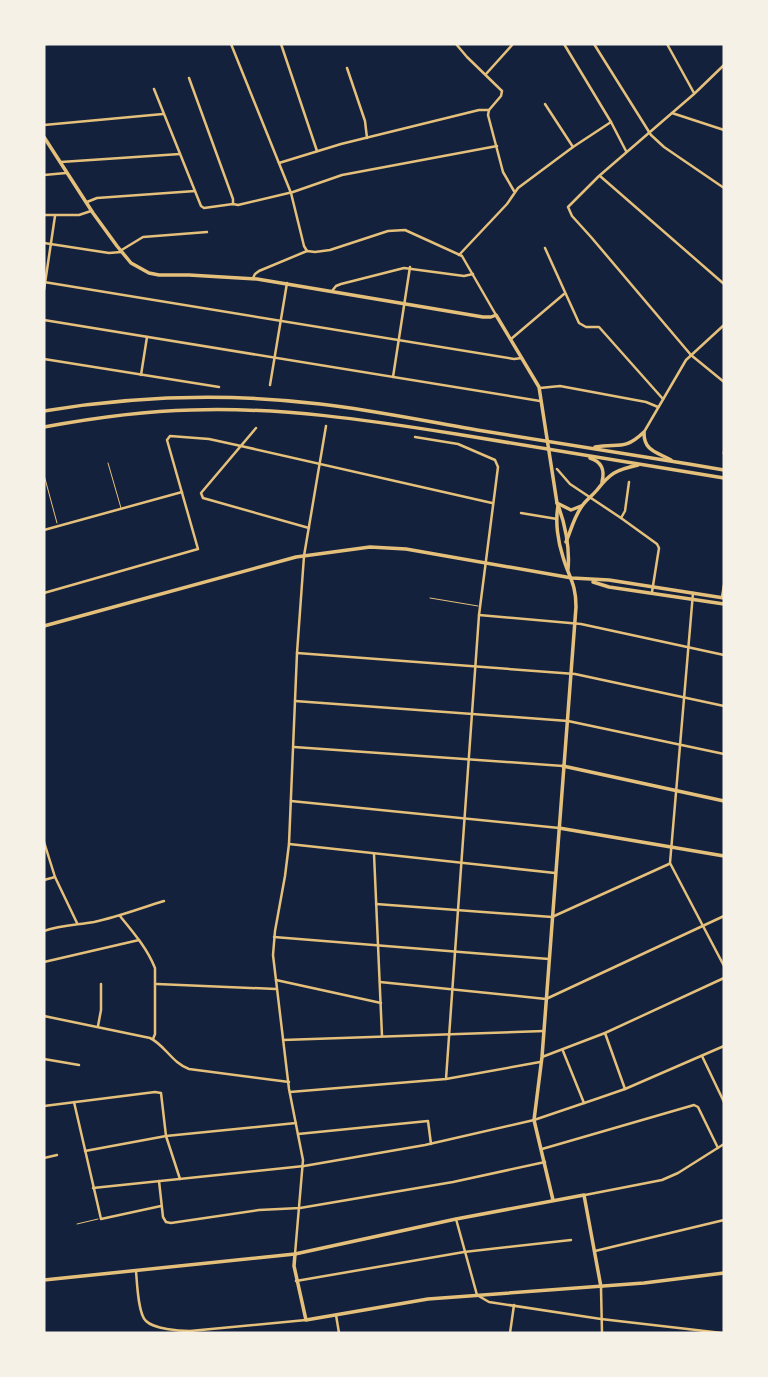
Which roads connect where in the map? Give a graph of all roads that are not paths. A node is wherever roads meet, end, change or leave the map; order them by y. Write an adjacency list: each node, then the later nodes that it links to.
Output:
1 (231, 44): 30 (street)
2 (281, 44): 26 (street)
3 (456, 44): 10 (street)
4 (513, 44): 10 (street)
5 (564, 44): 18 (street)
6 (594, 44): 21 (street)
7 (667, 44): 13 (street)
8 (724, 65): 13 (street)
9 (346, 68): 23 (street)
10 (486, 74): 15 (street)
11 (190, 78): 39 (street)
12 (154, 89): 17 (street)
13 (694, 94): 16 (street)
14 (545, 104): 25 (street)
15 (489, 110): 23 (street); 24 (street)
16 (672, 113): 20 (street); 21 (street)
17 (163, 114): 19 (street); 28 (street)
18 (611, 122): 25 (street); 27 (street)
19 (44, 125)
20 (724, 130)
21 (649, 132): 27 (street); 34 (street)
22 (44, 136): 29 (main road)
23 (367, 138): 26 (street)
24 (497, 146): 36 (street); 37 (street)
25 (573, 147): 36 (street)
26 (317, 151): 30 (street)
27 (626, 151): 33 (street)
28 (180, 154): 29 (street); 35 (street)
29 (60, 162): 31 (main road)
30 (279, 163): 37 (street)
31 (66, 173): 32 (street); 38 (main road)
32 (44, 175)
33 (599, 176): 55 (street); 67 (street)
34 (724, 188)
35 (195, 191): 38 (street); 39 (street)
36 (514, 191): 49 (street)
37 (291, 193): 39 (street); 48 (street)
38 (86, 202): 40 (main road)
39 (233, 204)
40 (91, 211): 42 (street); 47 (main road)
41 (44, 215): 42 (street)
42 (55, 216): 45 (street)
43 (206, 232): 47 (street)
44 (44, 243): 45 (street)
45 (51, 244): 47 (street); 53 (street)
46 (545, 248): 58 (street)
47 (121, 251): 52 (main road)
48 (307, 251): 49 (street); 52 (street)
49 (459, 254): 51 (street)
50 (410, 267): 51 (street); 57 (street); 59 (street)
51 (473, 274): 60 (street)
52 (253, 278): 54 (main road)
53 (44, 282): 56 (street); 62 (street)
54 (287, 284): 57 (main road); 62 (street)
55 (724, 284)
56 (44, 290)
57 (332, 291): 59 (main road)
58 (565, 293): 65 (street); 77 (street)
59 (404, 303): 60 (main road); 66 (street)
60 (496, 315): 65 (main road)
61 (44, 320): 64 (street)
62 (282, 321): 66 (street); 68 (street)
63 (724, 325): 67 (street)
64 (147, 337): 68 (street); 71 (street)
65 (510, 339): 69 (main road)
66 (398, 340): 69 (street); 72 (street)
67 (691, 355): 73 (street); 77 (street)
68 (275, 358): 72 (street); 74 (street)
69 (522, 358): 76 (main road)
70 (44, 359): 71 (street)
71 (141, 375): 75 (street)
72 (393, 377): 78 (street)
73 (724, 382)
74 (270, 385)
75 (219, 387)
76 (540, 388): 78 (main road); 79 (street)
77 (663, 399): 79 (street)
78 (541, 401): 104 (main road)
79 (658, 407): 84 (street)
80 (44, 411): 88 (main road)
81 (326, 426): 94 (street)
82 (44, 428): 89 (main road)
83 (256, 428): 86 (street)
84 (644, 432): 88 (main road); 91 (main road)
85 (415, 437): 103 (street)
86 (241, 446): 94 (street); 101 (street); 111 (street)
87 (724, 446): 90 (lane)
88 (592, 447): 91 (main road)
89 (575, 453): 93 (main road); 100 (main road)
90 (724, 454)
91 (672, 461): 96 (main road)
92 (108, 463): 106 (lane)
93 (640, 464): 98 (main road); 100 (main road)
94 (320, 465): 103 (street); 111 (street)
95 (557, 469): 102 (street)
96 (724, 470)
97 (44, 475): 110 (lane)
98 (724, 478)
99 (629, 482): 108 (street)
100 (602, 483): 102 (main road)
101 (183, 492): 106 (street); 122 (street)
102 (591, 497): 105 (main road); 108 (street)
103 (492, 504): 115 (street)
104 (558, 505): 105 (main road); 109 (main road); 113 (main road)
105 (582, 505): 113 (main road)
106 (121, 509): 110 (street)
107 (521, 513): 109 (street)
108 (621, 518): 120 (street)
109 (557, 519): 116 (main road)
110 (58, 526): 112 (street)
111 (309, 528): 114 (street)
112 (44, 530)
113 (566, 542): 116 (main road)
114 (304, 556): 115 (main road); 130 (main road); 132 (street)
115 (486, 563): 117 (main road); 127 (street)
116 (568, 569): 117 (main road)
117 (572, 578): 118 (main road); 129 (main road)
118 (588, 580): 120 (main road); 121 (main road)
119 (724, 585): 124 (street)
120 (652, 586): 121 (street); 123 (main road)
121 (652, 592): 123 (main road)
122 (44, 593)
123 (692, 595): 124 (main road); 126 (main road); 131 (street)
124 (723, 597)
125 (429, 598): 127 (lane)
126 (724, 604)
127 (480, 606): 128 (street)
128 (479, 615): 129 (street); 134 (street)
129 (575, 623): 131 (street); 135 (main road)
130 (44, 626)
131 (688, 648): 133 (street); 136 (street)
132 (297, 653): 134 (street); 137 (street)
133 (724, 655)
134 (475, 665): 135 (street); 139 (street)
135 (570, 673): 136 (street); 140 (main road)
136 (684, 697): 138 (street); 141 (street)
137 (295, 701): 139 (street); 142 (street)
138 (724, 706)
139 (471, 712): 140 (street); 144 (street)
140 (568, 720): 141 (street); 145 (main road)
141 (680, 744): 143 (street); 146 (street)
142 (294, 747): 144 (street); 147 (street)
143 (724, 754)
144 (468, 759): 145 (street); 149 (street)
145 (563, 766): 146 (main road); 150 (main road)
146 (677, 791): 148 (main road); 153 (street)
147 (291, 801): 149 (street); 152 (street)
148 (724, 801)
149 (464, 818): 150 (street); 156 (street)
150 (559, 828): 153 (main road); 158 (main road)
151 (44, 842): 159 (street)
152 (289, 844): 154 (street); 170 (street)
153 (672, 847): 155 (main road); 157 (street)
154 (374, 853): 156 (street); 162 (street)
155 (724, 856)
156 (461, 862): 158 (street); 163 (street)
157 (670, 863): 166 (street); 168 (street)
158 (555, 873): 166 (main road)
159 (55, 877): 160 (street); 167 (street)
160 (44, 880)
161 (164, 901): 164 (street)
162 (376, 904): 163 (street); 172 (street)
163 (457, 910): 166 (street); 173 (street)
164 (120, 916): 167 (street); 171 (street)
165 (724, 916): 168 (street)
166 (552, 917): 174 (main road)
167 (77, 923): 169 (street)
168 (702, 926): 176 (street); 184 (street)
169 (44, 931)
170 (274, 937): 172 (street); 178 (street)
171 (139, 940): 175 (street); 181 (street)
172 (378, 945): 173 (street); 179 (street)
173 (454, 951): 174 (street); 183 (street)
174 (549, 959): 184 (main road)
175 (44, 962)
176 (724, 966)
177 (724, 978): 189 (street)
178 (276, 981): 182 (street); 185 (street)
179 (380, 982): 183 (street); 185 (street)
180 (101, 984): 187 (street)
181 (156, 984): 182 (street); 192 (street)
182 (276, 989): 193 (street)
183 (452, 989): 184 (street); 190 (street)
184 (546, 999): 188 (main road)
185 (381, 1003): 191 (street)
186 (44, 1016): 187 (street)
187 (98, 1026): 192 (street)
188 (544, 1031): 190 (street); 198 (main road)
189 (605, 1033): 195 (street); 202 (street)
190 (449, 1034): 191 (street); 200 (street)
191 (382, 1036): 193 (street)
192 (153, 1039): 201 (street)
193 (283, 1040): 201 (street)
194 (724, 1046): 196 (street)
195 (563, 1051): 198 (street); 206 (street)
196 (702, 1056): 202 (street); 205 (street)
197 (44, 1059): 199 (street)
198 (542, 1060): 200 (street); 208 (main road)
199 (79, 1065)
200 (446, 1079): 203 (street)
201 (289, 1082): 203 (street)
202 (625, 1089): 206 (street)
203 (290, 1092): 209 (street)
204 (74, 1102): 207 (street); 211 (street); 216 (street)
205 (724, 1102)
206 (584, 1103): 208 (street)
207 (44, 1106)
208 (534, 1119): 212 (street); 215 (main road)
209 (296, 1123): 210 (street); 211 (street)
210 (298, 1134): 212 (street); 220 (street)
211 (166, 1136): 216 (street); 221 (street)
212 (431, 1144): 220 (street)
213 (724, 1144): 214 (street)
214 (718, 1148): 215 (street); 224 (street)
215 (542, 1149): 219 (main road)
216 (85, 1151): 223 (street)
217 (57, 1155): 218 (street)
218 (44, 1158)
219 (545, 1162): 225 (main road); 227 (street)
220 (304, 1166): 221 (street); 227 (street)
221 (180, 1179): 222 (street)
222 (159, 1181): 223 (street); 226 (street)
223 (93, 1188): 228 (street)
224 (584, 1195): 225 (main road); 233 (main road)
225 (553, 1200): 229 (main road)
226 (161, 1206): 227 (street); 228 (street)
227 (300, 1208): 235 (street)
228 (101, 1219): 231 (lane)
229 (456, 1219): 234 (street); 235 (main road)
230 (724, 1220): 233 (street)
231 (77, 1224)
232 (571, 1240): 234 (street)
233 (595, 1251): 240 (main road)
234 (464, 1252): 239 (street); 241 (street)
235 (295, 1254): 236 (main road); 239 (main road)
236 (136, 1270): 238 (main road); 245 (street)
237 (724, 1273): 240 (main road)
238 (44, 1280)
239 (296, 1281): 245 (main road)
240 (601, 1287): 241 (main road); 244 (street)
241 (477, 1295): 242 (street); 243 (main road)
242 (514, 1305): 244 (street); 247 (street)
243 (336, 1315): 245 (main road); 246 (street)
244 (603, 1319): 248 (street); 249 (street)
245 (306, 1320)
246 (339, 1333)
247 (510, 1333)
248 (602, 1333)
249 (722, 1333)

